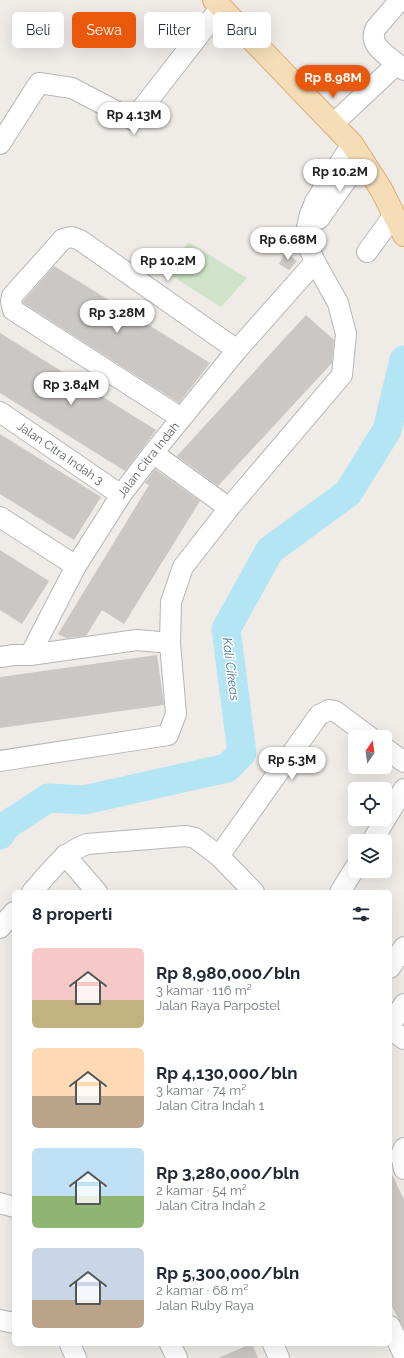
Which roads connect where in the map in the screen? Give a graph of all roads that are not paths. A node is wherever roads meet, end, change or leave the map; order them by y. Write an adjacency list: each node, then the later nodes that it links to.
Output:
1 (400, 0): 3 (street)
2 (218, 3): 4 (main road); 5 (street)
3 (401, 67): 4 (street)
4 (333, 124): 6 (main road)
5 (0, 144)
6 (357, 151): 7 (main road); 10 (street)
7 (394, 215): 8 (main road); 9 (street)
8 (404, 235)
9 (367, 252)
10 (315, 262): 11 (street, Jalan Citra Indah); 16 (street)
11 (237, 350): 13 (street, Jalan Citra Indah); 13 (street)
12 (0, 412): 15 (street, Jalan Citra Indah 3)
13 (181, 418): 14 (street, Jalan Citra Indah)
14 (152, 453): 15 (street, Jalan Citra Indah); 16 (street)
15 (121, 495): 18 (street, Jalan Citra Indah)
16 (229, 508): 19 (street)
17 (0, 517): 18 (street)
18 (76, 566): 20 (street, Jalan Citra Indah)
19 (170, 643): 20 (street); 23 (street)
20 (11, 652)
21 (361, 730): 28 (street)
22 (392, 753): 24 (street)
23 (0, 761)
24 (404, 762)
25 (404, 789): 26 (street)
26 (376, 834)
27 (65, 855): 28 (street); 30 (street); 31 (street)
28 (219, 856): 32 (street)
29 (349, 878): 33 (street)
30 (34, 890)
31 (95, 890)
32 (252, 890)
33 (341, 890)
34 (12, 914): 35 (street)
35 (0, 928)
36 (404, 947): 37 (street)
37 (392, 965)
38 (404, 1004): 39 (street)
39 (392, 1023)
40 (392, 1030): 41 (street)
41 (404, 1038)
42 (404, 1148): 43 (street)
43 (404, 1169)
44 (0, 1203): 45 (street)
45 (12, 1206)
46 (0, 1320): 47 (street)
47 (12, 1323)
48 (395, 1340): 55 (street)
49 (71, 1346): 52 (street)
50 (171, 1346): 53 (street)
51 (274, 1346): 54 (street)
52 (76, 1358)
53 (177, 1358)
54 (279, 1358)
55 (392, 1358)

